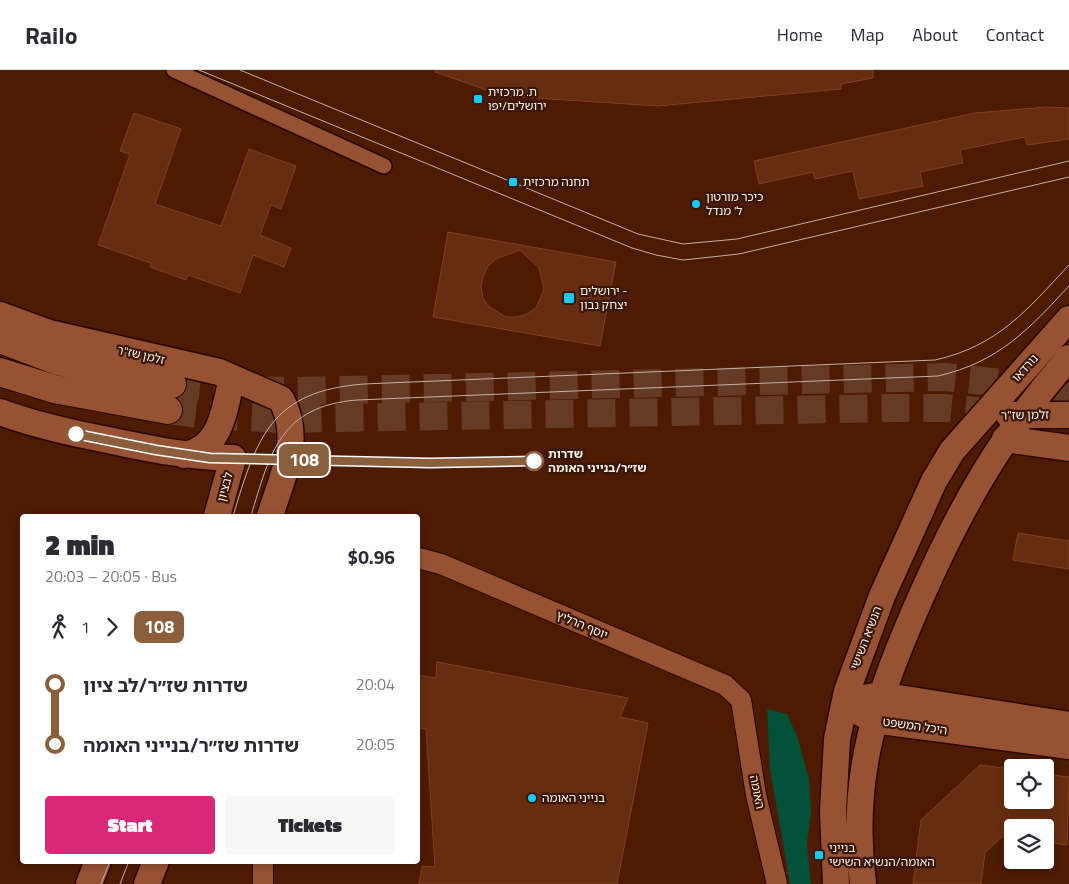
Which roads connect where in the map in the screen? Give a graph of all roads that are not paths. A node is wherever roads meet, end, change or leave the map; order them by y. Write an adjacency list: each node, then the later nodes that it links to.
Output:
1 (174, 70): 2 (street)
2 (384, 166)
3 (0, 315): 8 (street, זלמן שז"ר)
4 (1069, 319): 12 (street, נורדאו)
5 (0, 339): 7 (main road, זלמן שז"ר)
6 (1069, 358): 10 (street)
7 (0, 372)
8 (232, 378): 15 (street); 17 (street, זלמן שז"ר)
9 (0, 412): 15 (street)
10 (1023, 415): 11 (street, זלמן שז"ר); 12 (street, זלמן שז"ר); 13 (street)
11 (1069, 415)
12 (981, 416): 21 (street, הנשיא השישי)
13 (1005, 439): 14 (street, זלמן שז"ר); 19 (street)
14 (1069, 448)
15 (184, 455): 16 (street, לבציון)
16 (218, 514)
17 (271, 514)
18 (420, 559): 20 (street, יוסף הרליץ)
19 (880, 695): 21 (street, היכל המשפט); 22 (street); 23 (street, היכל המשפט)
20 (741, 700): 31 (street, האומה)
21 (844, 702): 22 (street, היכל המשפט); 32 (street, הנשיא השישי)
22 (873, 720): 24 (street, היכל המשפט); 33 (street)
23 (1069, 725)
24 (1069, 746)
25 (97, 864): 28 (street)
26 (155, 864): 29 (street)
27 (263, 864): 30 (street)
28 (88, 884)
29 (147, 884)
30 (263, 884)
31 (777, 884)
32 (836, 884)
33 (864, 884)

